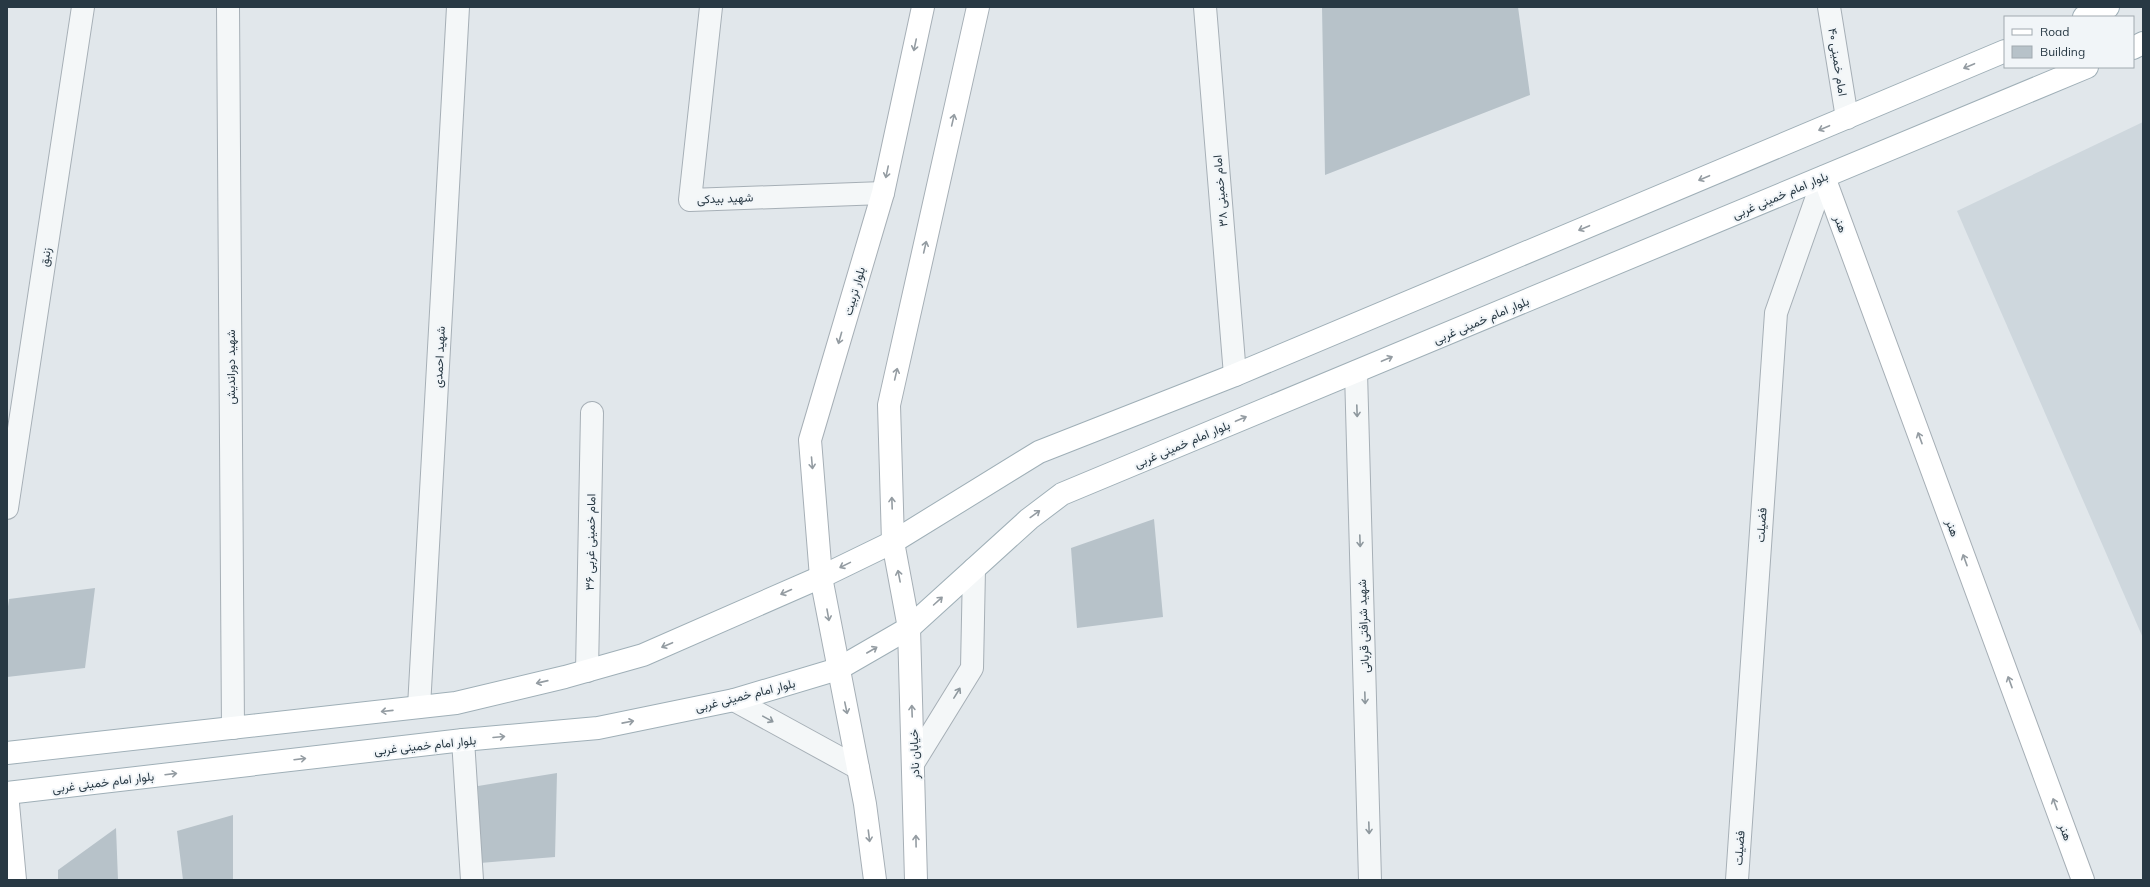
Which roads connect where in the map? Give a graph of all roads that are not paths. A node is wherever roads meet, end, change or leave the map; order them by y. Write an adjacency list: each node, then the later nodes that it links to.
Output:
1 (84, 7): 19 (street, زنبق)
2 (228, 7): 28 (street, شهید دوراندیش)
3 (458, 7): 27 (street, شهید احمدی)
4 (711, 7): 15 (street, شهید بیدکی)
5 (923, 7): 15 (main road, بلوار تربیت, one-way to 15)
6 (978, 7): 20 (main road, one-way to 6)
7 (1205, 7): 17 (street, ۳۸ امام خمینی)
8 (1829, 7): 13 (street, امام خمینی ۴۰)
9 (2108, 7): 10 (main road)
10 (2086, 16)
11 (2004, 51): 13 (main road, one-way to 13)
12 (2085, 68): 14 (main road, بلوار امام خمینی غربی)
13 (1847, 118): 17 (main road, one-way to 17)
14 (1824, 177): 16 (main road, بلوار امام خمینی غربی, one-way to 14); 39 (street, فضیلت); 40 (main road, هنر, one-way to 14)
15 (883, 193): 22 (main road, بلوار تربیت, one-way to 22)
16 (1356, 372): 21 (main road, بلوار امام خمینی غربی, one-way to 16); 38 (street, شهید شرافتی قربانی, one-way to 38)
17 (1235, 375): 20 (main road)
18 (592, 413): 25 (street, امام خمینی غربی ۳۶)
19 (7, 508)
20 (893, 542): 22 (main road, one-way to 22); 23 (main road, خیابان نادر, one-way to 20)
21 (974, 569): 23 (main road, بلوار امام خمینی غربی, one-way to 21); 31 (street, one-way to 21)
22 (821, 576): 24 (main road, بلوار تربیت, one-way to 24); 25 (main road, one-way to 25)
23 (909, 628): 24 (main road, بلوار امام خمینی غربی, one-way to 23); 31 (main road, خیابان نادر, one-way to 23)
24 (838, 670): 26 (main road, بلوار امام خمینی غربی); 32 (main road, one-way to 32)
25 (587, 671): 27 (main road, one-way to 27)
26 (734, 700): 29 (main road, بلوار امام خمینی غربی, one-way to 26); 32 (street, one-way to 32)
27 (420, 707): 28 (main road, one-way to 28)
28 (233, 728): 30 (main road)
29 (463, 740): 33 (main road, بلوار امام خمینی غربی, one-way to 29); 35 (street)
30 (7, 753)
31 (914, 762): 37 (main road, خیابان نادر, one-way to 31)
32 (858, 768): 36 (main road, one-way to 36)
33 (7, 793): 34 (main road)
34 (15, 880)
35 (472, 880)
36 (875, 880)
37 (916, 880)
38 (1370, 880)
39 (1737, 880)
40 (2083, 880)

